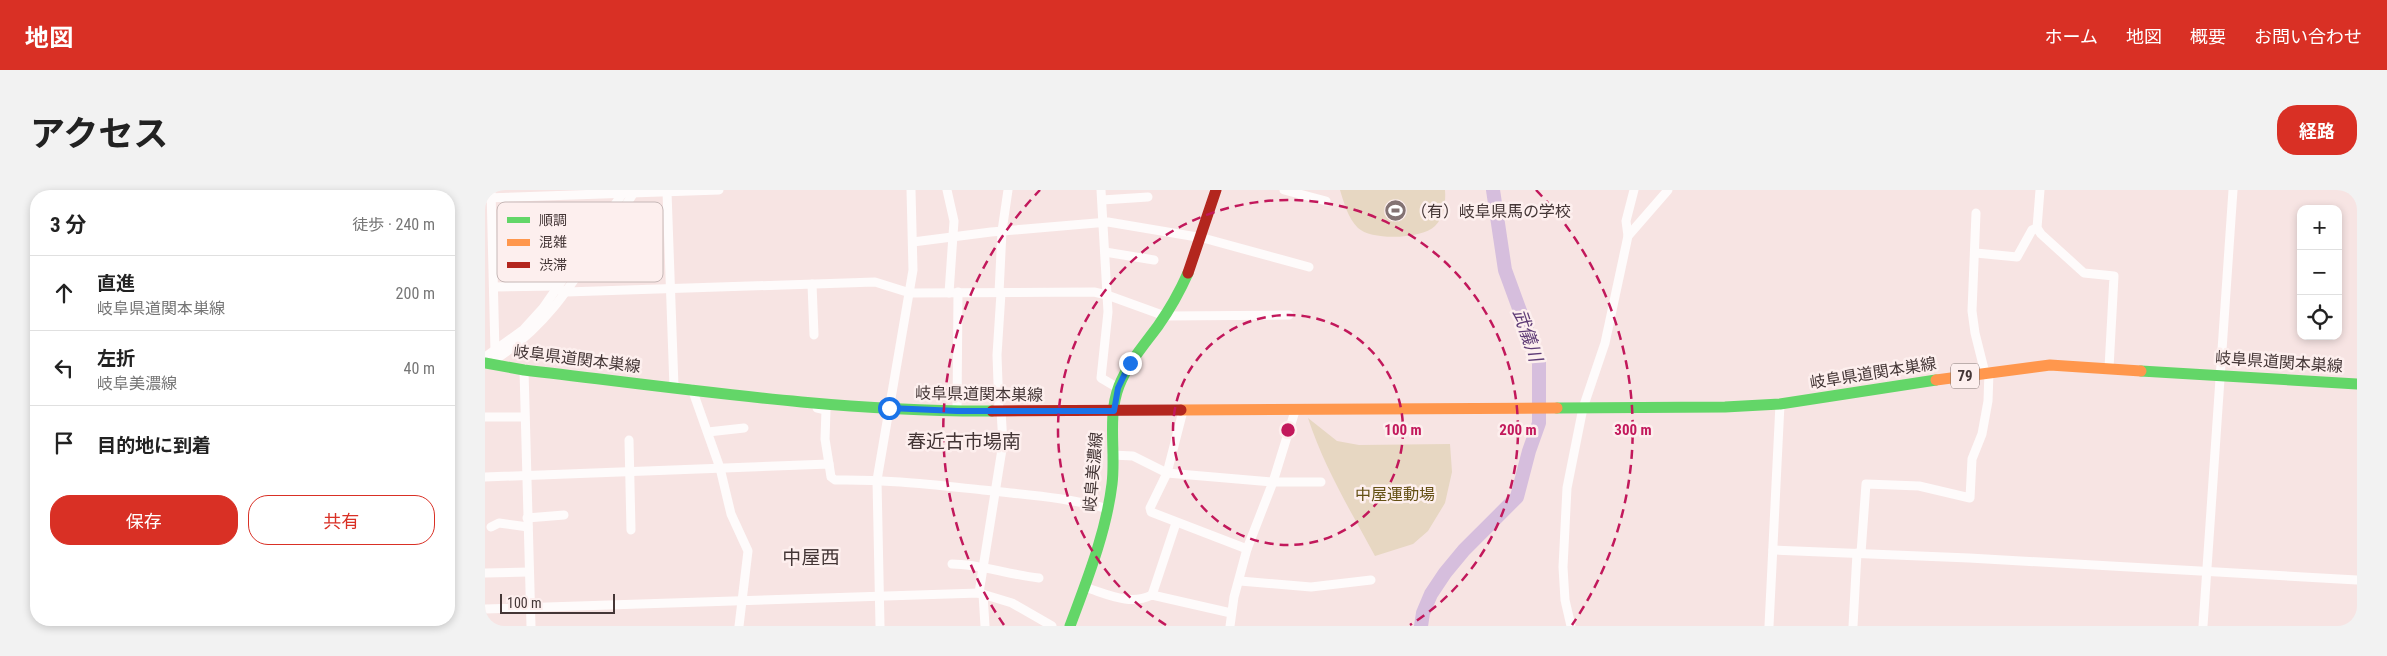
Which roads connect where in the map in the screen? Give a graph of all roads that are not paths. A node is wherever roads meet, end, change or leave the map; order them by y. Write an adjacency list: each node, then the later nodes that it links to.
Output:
1 (719, 190): 14 (street)
2 (911, 190): 27 (street)
3 (947, 190): 24 (street)
4 (1008, 190): 23 (street)
5 (1101, 190): 17 (street)
6 (1216, 190): 26 (main road, 岐阜美濃線)
7 (1284, 190): 18 (street)
8 (1634, 190): 25 (street)
9 (1668, 190): 25 (street)
10 (2040, 190): 22 (street)
11 (2233, 190): 48 (street)
12 (564, 192): 13 (street); 15 (street)
13 (629, 192): 14 (street); 19 (street)
14 (667, 192): 34 (street)
15 (489, 195): 36 (street)
16 (1148, 197): 17 (street)
17 (1102, 200): 21 (street)
18 (1326, 201)
19 (621, 202)
20 (1976, 213): 29 (street)
21 (1103, 223): 23 (street); 26 (street); 28 (street)
22 (2037, 228): 29 (street); 45 (street)
23 (1002, 231): 24 (street); 39 (street)
24 (953, 236): 27 (street); 38 (street)
25 (1628, 236): 56 (street)
26 (1203, 238): 31 (street); 41 (main road, 岐阜美濃線)
27 (913, 242): 37 (street)
28 (1105, 252): 30 (street); 40 (street)
29 (1976, 253): 47 (street)
30 (1154, 260)
31 (1309, 268)
32 (566, 282): 35 (street)
33 (812, 284): 34 (street); 37 (street); 43 (street)
34 (670, 288): 35 (street); 50 (street)
35 (561, 290): 36 (street); 44 (street)
36 (491, 291): 44 (street)
37 (910, 293): 38 (street); 55 (street)
38 (953, 293): 39 (street); 57 (street)
39 (1000, 293): 40 (street); 58 (street)
40 (1107, 294): 41 (street); 51 (street)
41 (1165, 316): 42 (street); 51 (main road, 岐阜美濃線)
42 (1289, 316)
43 (814, 335)
44 (492, 357): 46 (main road, 岐阜県道関本巣線 / 79)
45 (2109, 368): 47 (main road, 岐阜県道関本巣線 / 79); 48 (main road, 岐阜県道関本巣線 / 79)
46 (524, 370): 50 (main road, 岐阜県道関本巣線 / 79); 63 (street)
47 (1987, 372): 54 (main road, 岐阜県道関本巣線 / 79); 86 (street)
48 (2220, 374): 49 (main road, 岐阜県道関本巣線 / 79); 90 (street)
49 (2357, 384)
50 (674, 387): 52 (main road, 岐阜県道関本巣線 / 79)
51 (1118, 388): 59 (main road, 岐阜美濃線)
52 (692, 389): 53 (main road, 岐阜県道関本巣線 / 79); 65 (street)
53 (815, 403): 55 (main road, 岐阜県道関本巣線 / 79); 68 (street)
54 (1780, 404): 56 (main road, 岐阜県道関本巣線 / 79); 85 (street)
55 (889, 408): 57 (main road, 岐阜県道関本巣線 / 79); 74 (street)
56 (1578, 408): 61 (main road, 岐阜県道関本巣線 / 79); 111 (street)
57 (957, 411): 58 (main road, 岐阜県道関本巣線 / 79)
58 (1000, 411): 59 (main road, 岐阜県道関本巣線 / 79); 77 (street)
59 (1114, 411): 60 (main road, 岐阜県道関本巣線 / 79); 67 (main road, 岐阜美濃線)
60 (1183, 411): 61 (main road, 岐阜県道関本巣線 / 79); 71 (street)
61 (1295, 411): 75 (street)
62 (485, 417): 63 (street)
63 (523, 417): 72 (street)
64 (744, 428): 65 (street)
65 (708, 432): 69 (street)
66 (629, 440): 70 (street)
67 (1112, 455): 71 (street); 78 (main road, 岐阜美濃線)
68 (829, 464): 69 (street); 74 (street)
69 (720, 468): 70 (street); 100 (street)
70 (630, 472): 72 (street); 83 (street)
71 (1167, 473): 75 (street); 81 (street)
72 (526, 475): 73 (street); 80 (street)
73 (485, 477)
74 (877, 480): 77 (street); 99 (street)
75 (1273, 482): 76 (street); 84 (street)
76 (1321, 482)
77 (995, 492): 78 (street); 88 (street)
78 (1108, 509): 96 (main road, 岐阜美濃線)
79 (564, 515): 80 (street)
80 (527, 523): 82 (street); 89 (street)
81 (1176, 523): 84 (street); 98 (street)
82 (491, 527)
83 (631, 530)
84 (1247, 549): 95 (street)
85 (1773, 550): 86 (street); 112 (street)
86 (1859, 553): 90 (street); 113 (street)
87 (952, 564): 88 (street)
88 (983, 569): 92 (street); 97 (street)
89 (529, 572): 91 (street); 101 (street)
90 (2207, 572): 94 (street); 114 (street)
91 (485, 573)
92 (1039, 578)
93 (1371, 580): 95 (street)
94 (2357, 580)
95 (1240, 581): 103 (street)
96 (1084, 587): 98 (street); 109 (main road, 岐阜美濃線)
97 (981, 593): 99 (street); 107 (street); 108 (street)
98 (1152, 595): 103 (street)
99 (878, 596): 100 (street); 106 (street)
100 (741, 602): 101 (street); 105 (street)
101 (530, 608): 102 (street); 104 (street)
102 (485, 609)
103 (1231, 613): 110 (street)
104 (531, 626)
105 (739, 626)
106 (880, 626)
107 (985, 626)
108 (1052, 626)
109 (1070, 626)
110 (1230, 626)
111 (1571, 626)
112 (1769, 626)
113 (1853, 626)
114 (2203, 626)

